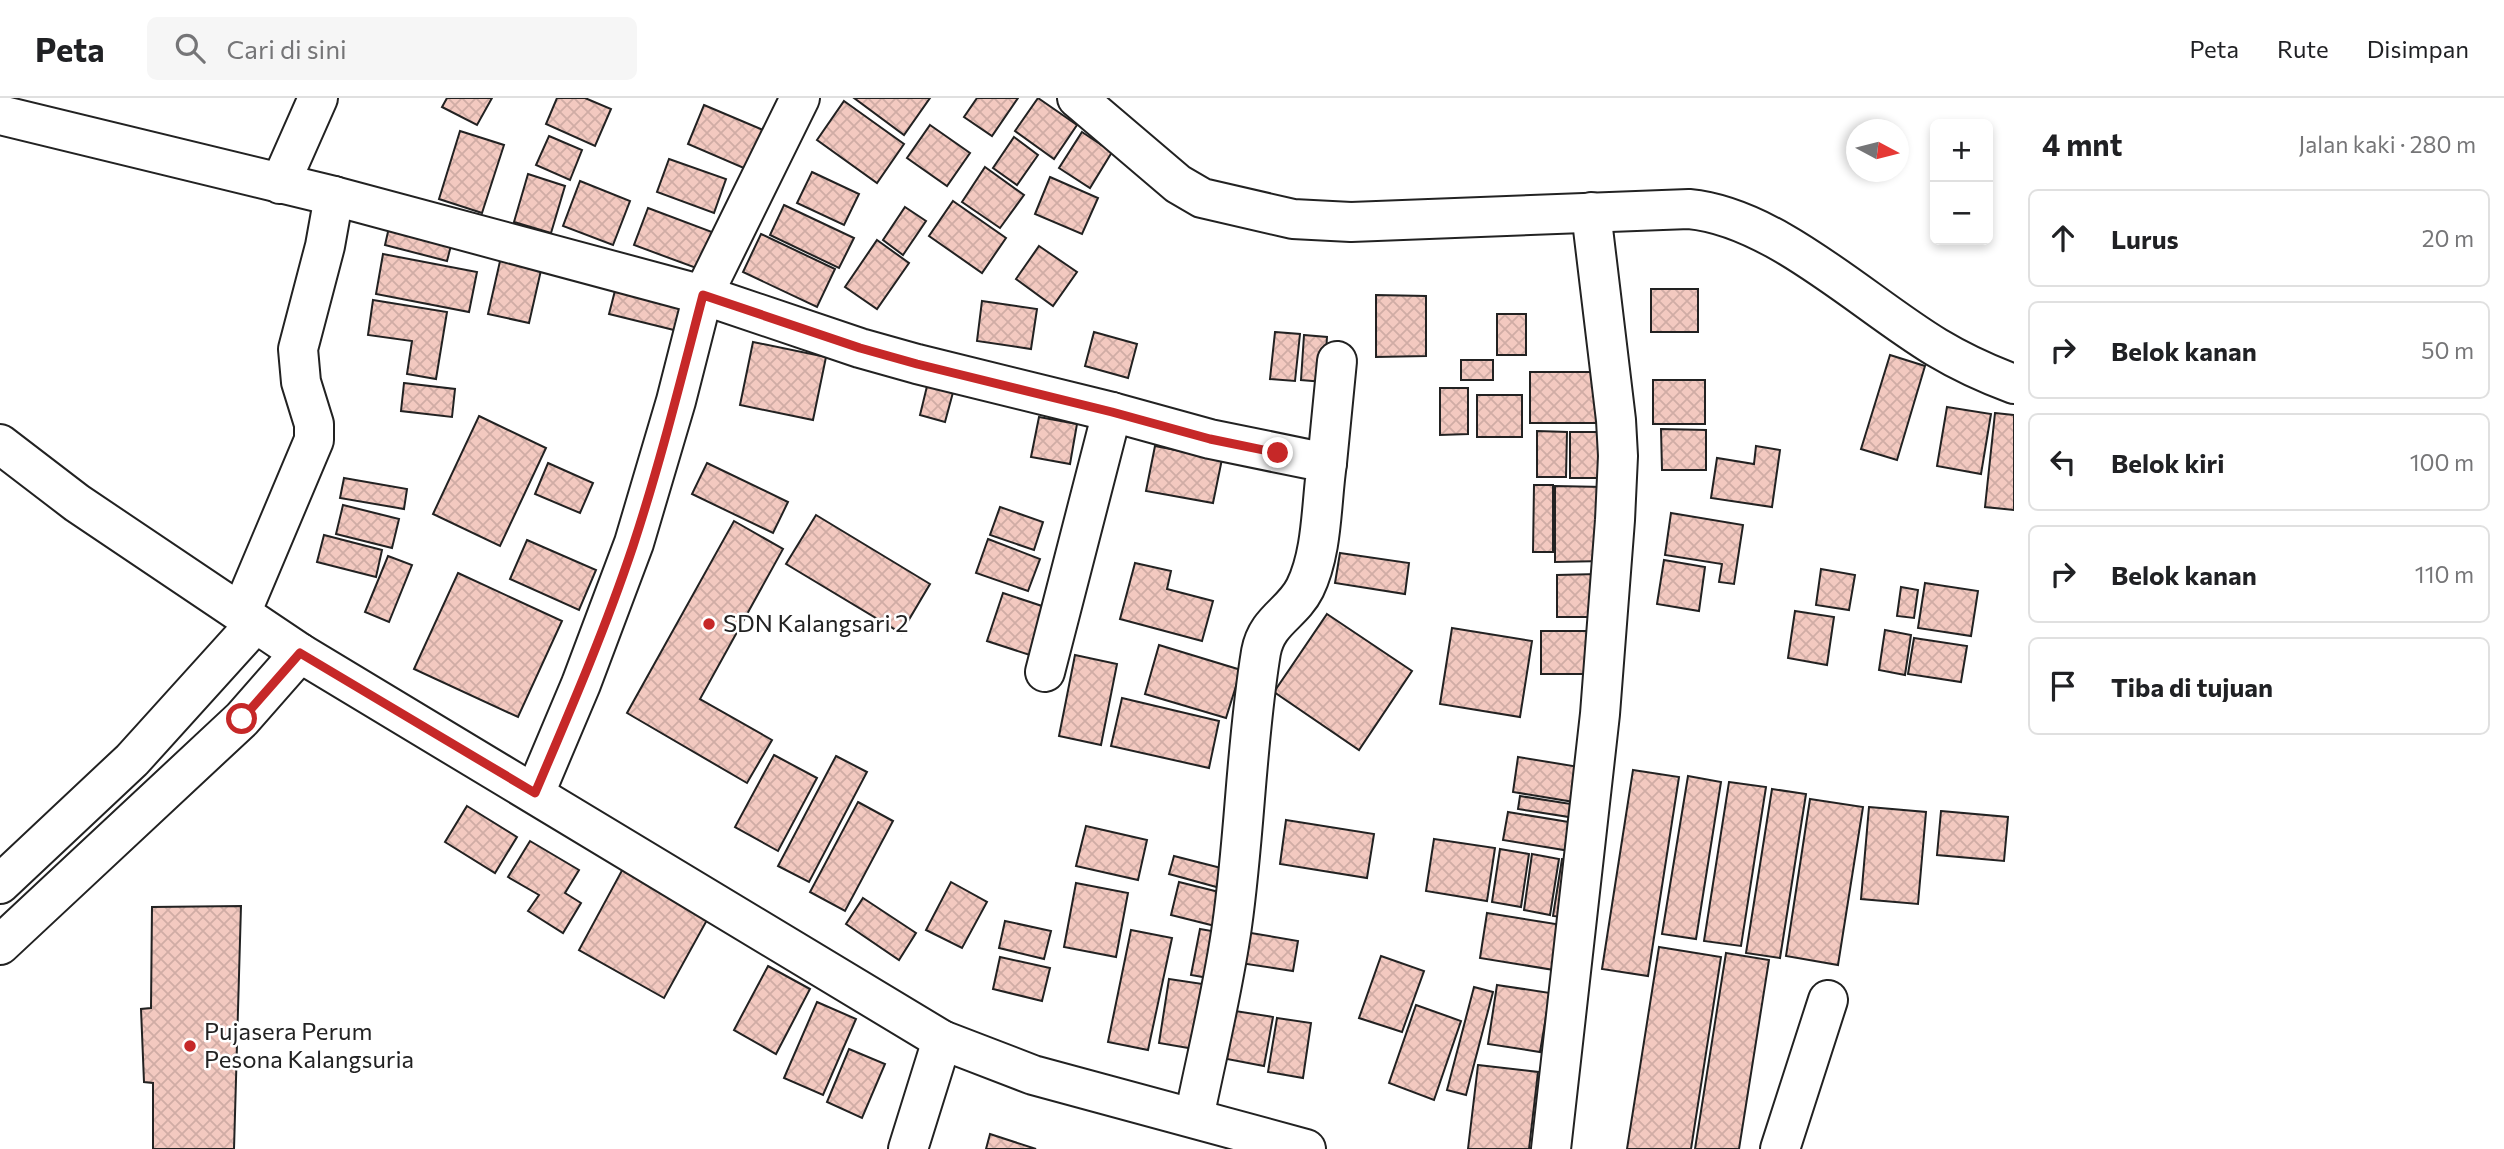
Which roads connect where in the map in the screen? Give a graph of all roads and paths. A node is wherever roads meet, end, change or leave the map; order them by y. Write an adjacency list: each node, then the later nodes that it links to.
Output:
1 (318, 98): 5 (street)
2 (800, 98): 8 (street)
3 (1077, 98): 7 (street)
4 (0, 115): 5 (street)
5 (280, 184): 6 (street)
6 (334, 196): 8 (street); 14 (street)
7 (1591, 212): 10 (street); 25 (street)
8 (703, 295): 11 (street); 17 (street)
9 (1337, 360): 13 (street)
10 (2014, 384)
11 (1112, 412): 13 (street); 16 (street)
12 (0, 444): 14 (street)
13 (1327, 463): 22 (street)
14 (248, 618): 15 (street); 18 (street)
15 (300, 653): 17 (street); 19 (street)
16 (1045, 671)
17 (535, 793): 21 (street)
18 (0, 884)
19 (0, 946)
20 (1828, 1000): 26 (street)
21 (943, 1040): 22 (street); 23 (street)
22 (1194, 1118): 24 (street)
23 (908, 1149)
24 (1306, 1149)
25 (1551, 1149)
26 (1780, 1149)

